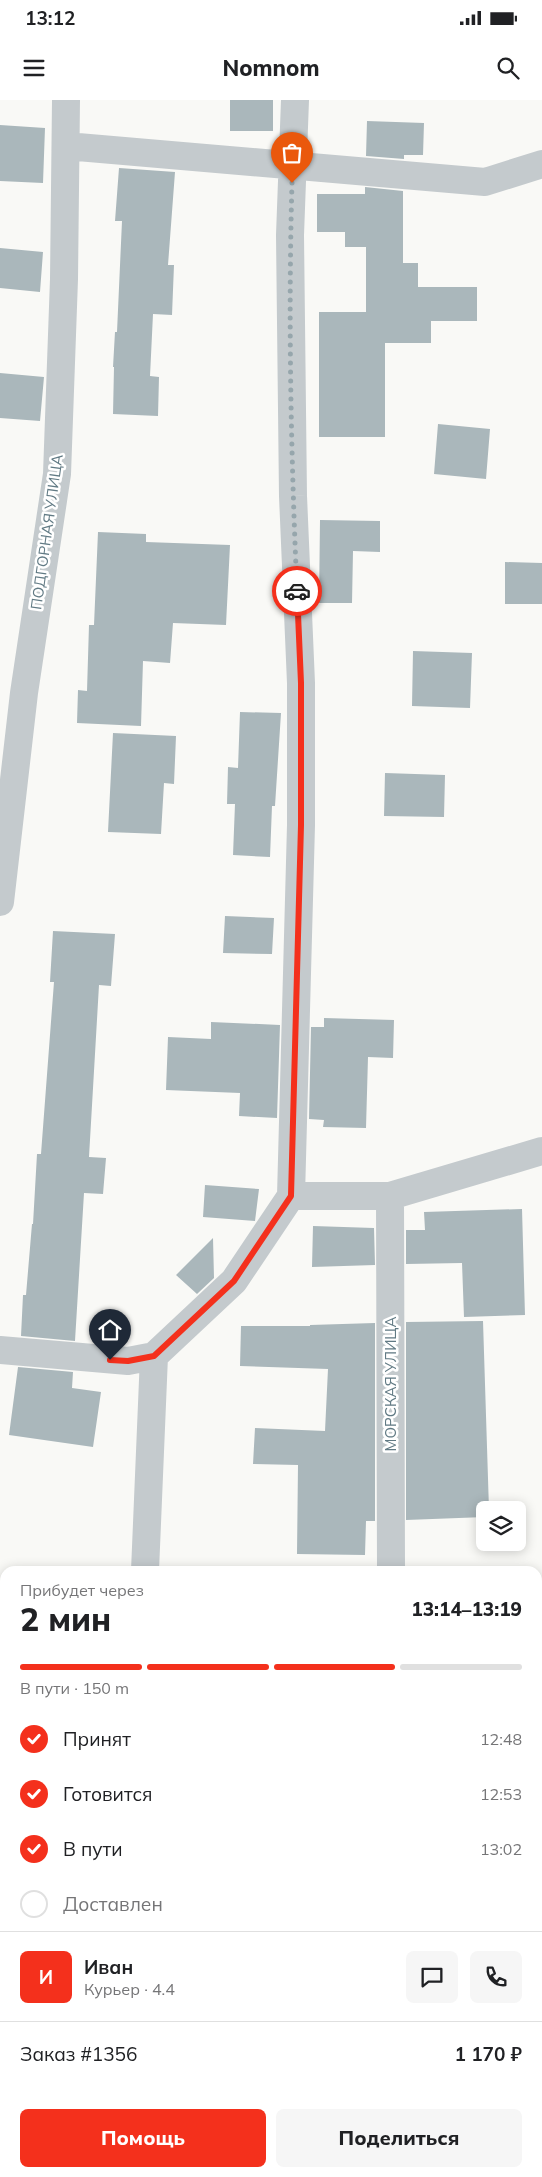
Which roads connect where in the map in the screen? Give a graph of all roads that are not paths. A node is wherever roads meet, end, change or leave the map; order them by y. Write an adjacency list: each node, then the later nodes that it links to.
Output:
1 (66, 100): 3 (street, ПОДГОРНАЯ УЛИЦА)
2 (295, 100): 5 (street)
3 (66, 146): 5 (street); 6 (street, ПОДГОРНАЯ УЛИЦА)
4 (542, 164): 5 (street)
5 (293, 166): 8 (street)
6 (0, 902)
7 (542, 1151): 9 (street)
8 (291, 1196): 9 (street); 11 (street)
9 (390, 1196): 13 (street, МОРСКАЯ УЛИЦА)
10 (0, 1350): 11 (street)
11 (154, 1356): 12 (street)
12 (145, 1566)
13 (391, 1566)

